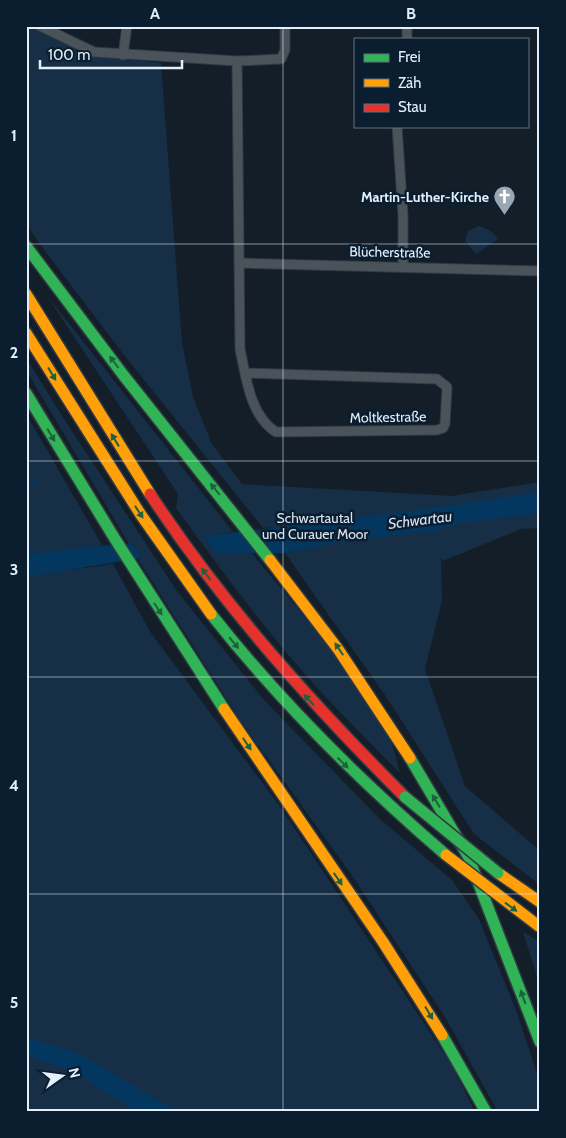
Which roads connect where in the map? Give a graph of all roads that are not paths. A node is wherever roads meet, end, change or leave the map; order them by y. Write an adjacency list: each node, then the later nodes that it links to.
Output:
1 (40, 26): 4 (street)
2 (126, 26): 4 (street)
3 (285, 26): 5 (street)
4 (123, 55): 5 (street)
5 (237, 61): 8 (street, Moltkestraße)
6 (397, 128): 9 (street)
7 (26, 246): 17 (highway, one-way to 7)
8 (239, 263): 9 (street, Blücherstraße); 13 (street, Moltkestraße)
9 (403, 266): 10 (street, Blücherstraße)
10 (540, 271)
11 (26, 294): 15 (highway, one-way to 11, bridge)
12 (26, 333): 16 (highway, one-way to 16, bridge)
13 (246, 374): 13 (street, Moltkestraße)
14 (26, 394): 18 (highway, one-way to 18)
15 (540, 902)
16 (540, 926)
17 (540, 1042)
18 (486, 1112)

